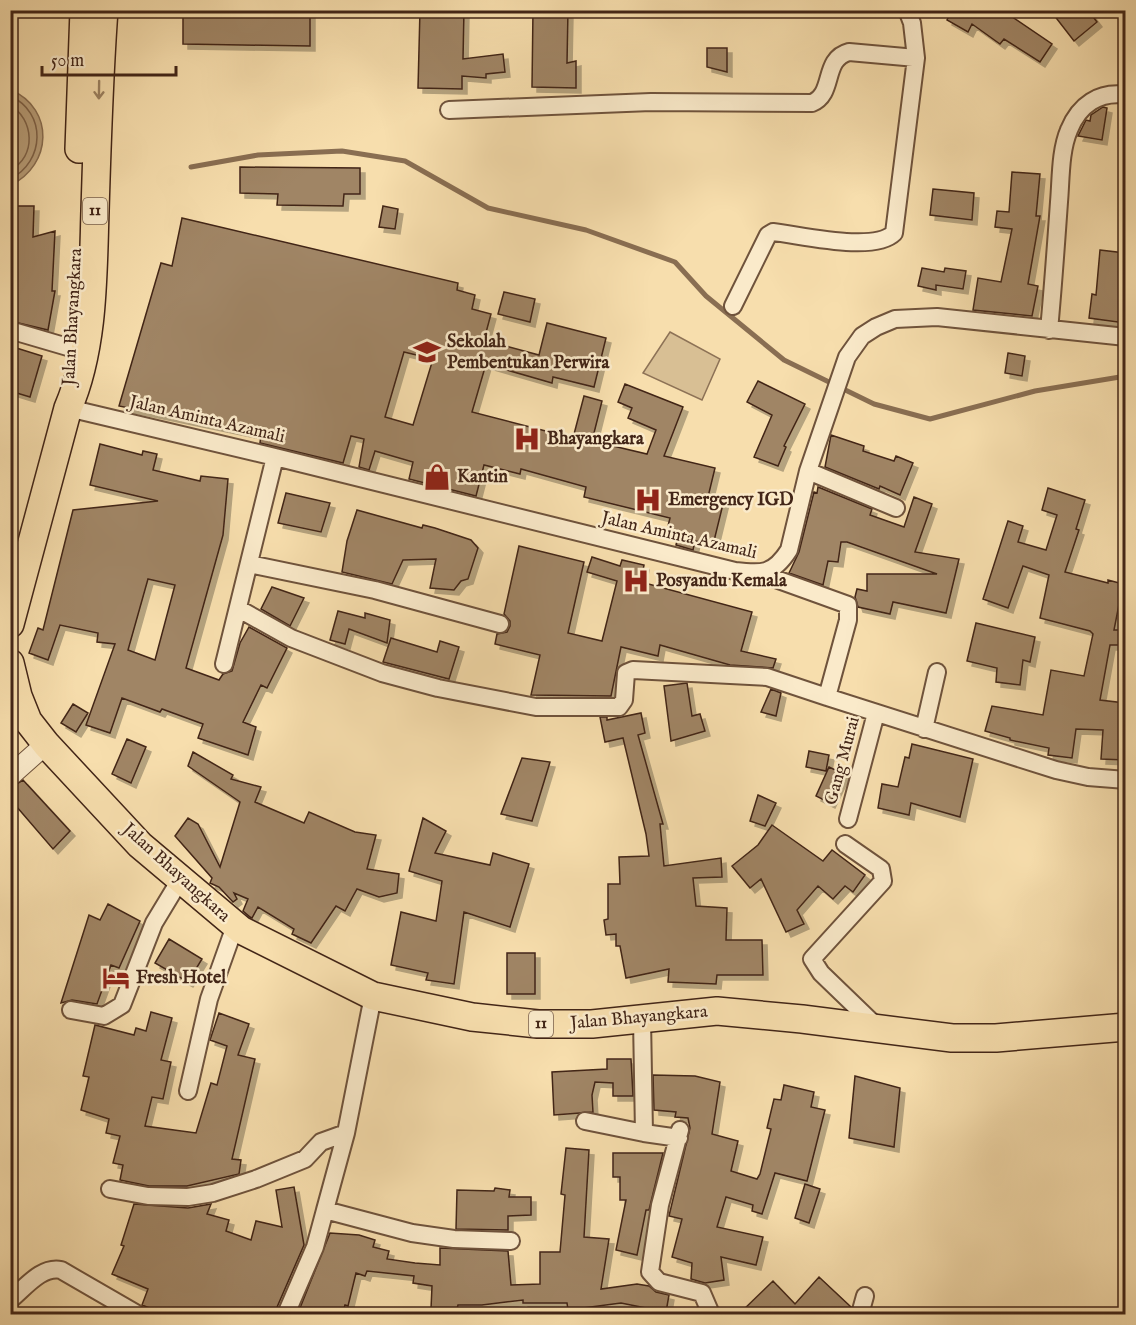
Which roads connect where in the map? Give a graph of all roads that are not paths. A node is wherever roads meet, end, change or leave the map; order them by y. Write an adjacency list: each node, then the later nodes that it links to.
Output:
1 (84, 10): 11 (highway, Jalan Bhayangkara / 11)
2 (104, 10): 12 (highway, Jalan Bhayangkara / 11, one-way to 12)
3 (908, 10): 4 (street)
4 (916, 58): 6 (street); 7 (street)
5 (1125, 95): 8 (street)
6 (449, 110)
7 (733, 306)
8 (1050, 330): 10 (street, Jalan Aminta Azamali); 14 (street, Jalan Aminta Azamali)
9 (13, 331): 11 (street)
10 (1125, 337)
11 (71, 348): 12 (highway, Jalan Bhayangkara / 11)
12 (69, 408): 13 (street, Jalan Aminta Azamali); 19 (highway, Jalan Bhayangkara / 11)
13 (275, 457): 16 (street); 17 (street, Jalan Aminta Azamali)
14 (808, 471): 15 (street); 17 (street, Jalan Aminta Azamali)
15 (896, 508)
16 (249, 564): 18 (street); 20 (street)
17 (762, 574): 24 (street)
18 (239, 609): 22 (street); 24 (street)
19 (10, 624)
20 (501, 624)
21 (10, 663): 27 (highway, Jalan Bhayangkara / 11)
22 (224, 664)
23 (937, 672): 26 (street)
24 (827, 697): 25 (street)
25 (876, 713): 26 (street); 30 (street, Gang Murai)
26 (924, 729): 29 (street)
27 (46, 744): 28 (street); 32 (highway, Jalan Bhayangkara / 11)
28 (10, 776)
29 (1125, 780)
30 (848, 819)
31 (845, 844): 38 (street)
32 (180, 880): 33 (highway, Jalan Bhayangkara / 11); 35 (street)
33 (235, 926): 34 (highway, Jalan Bhayangkara / 11); 39 (street)
34 (373, 996): 36 (highway, Jalan Bhayangkara / 11); 41 (street)
35 (71, 1010)
36 (642, 1019): 38 (highway, Jalan Bhayangkara / 11); 42 (street)
37 (1125, 1027): 38 (highway, Jalan Bhayangkara / 11)
38 (880, 1030)
39 (188, 1092)
40 (585, 1121): 42 (street)
41 (346, 1133): 43 (street); 44 (street)
42 (644, 1133): 51 (street)
43 (110, 1190)
44 (325, 1210): 45 (street); 50 (street)
45 (511, 1240)
46 (865, 1296): 52 (street)
47 (10, 1302): 48 (street); 49 (street)
48 (19, 1314)
49 (137, 1314)
50 (286, 1314)
51 (711, 1314)
52 (860, 1314)

